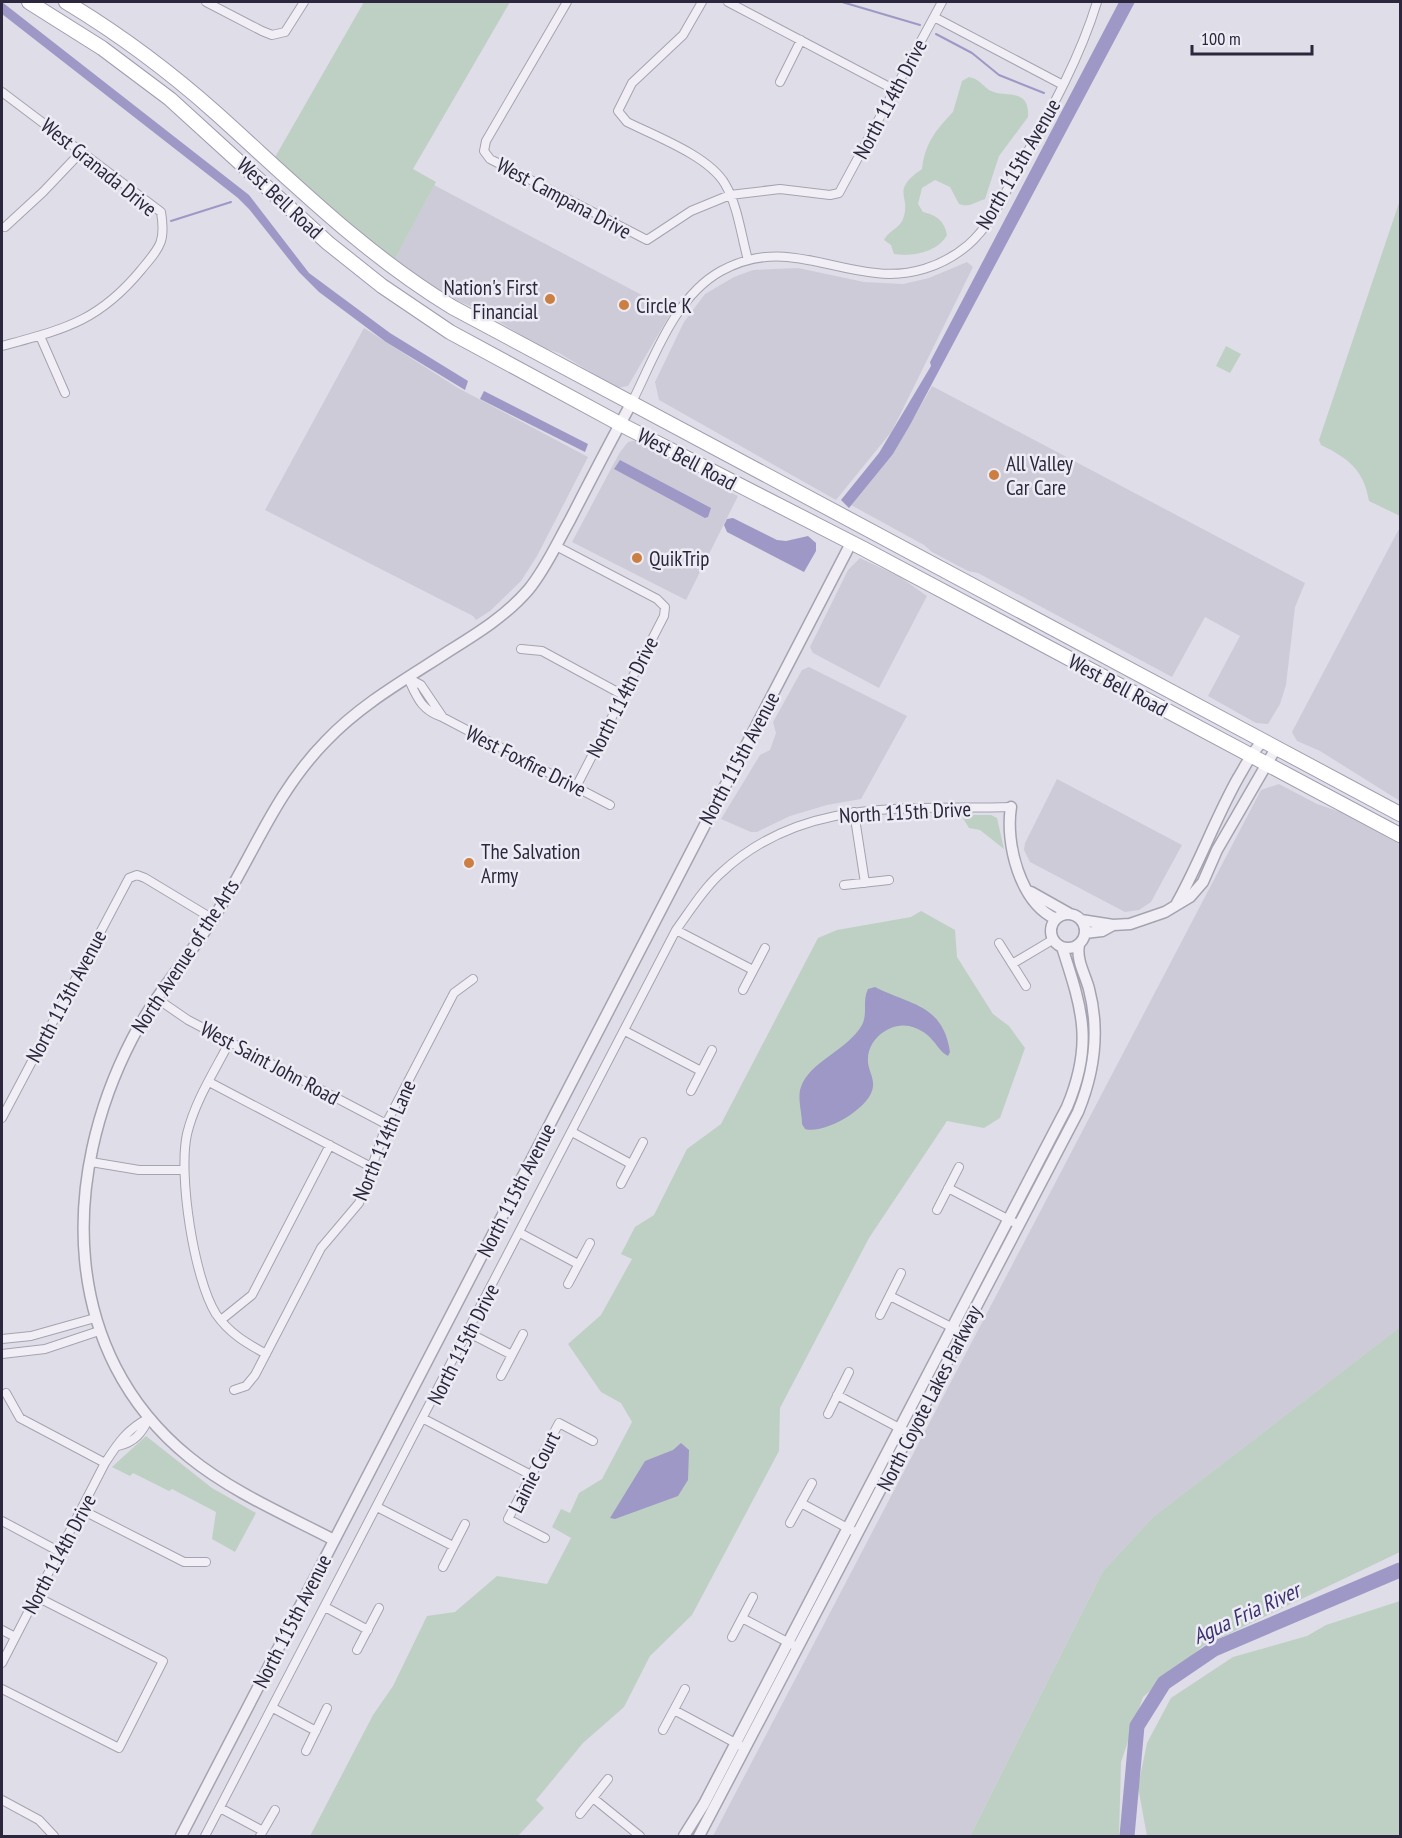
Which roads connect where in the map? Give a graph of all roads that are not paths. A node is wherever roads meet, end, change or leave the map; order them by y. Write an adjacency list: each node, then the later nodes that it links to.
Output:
1 (28, 2): 24 (main road, West Bell Road)
2 (66, 2): 23 (main road, West Bell Road)
3 (206, 2): 4 (street)
4 (304, 2)
5 (567, 2): 17 (street, West Campana Drive)
6 (702, 2): 17 (street)
7 (728, 2): 11 (street)
8 (942, 2): 10 (street, North 114th Drive)
9 (1097, 2): 13 (street, North 115th Avenue)
10 (934, 17): 13 (street); 14 (street, North 114th Drive)
11 (801, 40): 12 (street); 14 (street)
12 (780, 82)
13 (1063, 85): 19 (street, North 115th Avenue)
14 (895, 90): 17 (street, North 114th Drive)
15 (2, 92): 16 (street, West Granada Drive)
16 (82, 151): 18 (street); 20 (street, West Granada Drive)
17 (730, 195): 19 (street)
18 (5, 227)
19 (748, 260): 23 (street, North 115th Avenue)
20 (40, 336): 21 (street, West Granada Drive); 22 (street)
21 (2, 346)
22 (65, 393)
23 (631, 404): 24 (street, North Avenue of the Arts); 27 (main road, West Bell Road)
24 (620, 424): 25 (main road, West Bell Road); 26 (street, North Avenue of the Arts)
25 (851, 543): 27 (main road); 28 (main road, West Bell Road); 129 (street, North 115th Avenue)
26 (556, 546): 32 (street, North Avenue of the Arts); 34 (street, North 114th Drive)
27 (966, 582): 29 (main road, West Bell Road)
28 (971, 606): 29 (main road); 31 (main road, West Bell Road)
29 (1056, 631): 33 (main road, West Bell Road)
30 (521, 649): 34 (street)
31 (1075, 662): 33 (main road); 37 (main road, West Bell Road)
32 (408, 678): 39 (street, West Foxfire Drive); 51 (street, North Avenue of the Arts)
33 (1164, 688): 35 (main road, West Bell Road)
34 (623, 695): 39 (street, North 114th Drive)
35 (1264, 740): 36 (main road, West Bell Road); 37 (street)
36 (1276, 748): 38 (street); 43 (main road, West Bell Road)
37 (1251, 755): 38 (main road, West Bell Road); 49 (street)
38 (1266, 763): 44 (main road, West Bell Road); 49 (street)
39 (576, 787): 40 (street, West Foxfire Drive)
40 (610, 805)
41 (1011, 807): 42 (street, North 115th Drive); 48 (street)
42 (854, 812): 46 (street); 55 (street, North 115th Drive)
43 (1401, 814)
44 (1401, 835)
45 (889, 880): 46 (street)
46 (865, 883): 47 (street)
47 (844, 885)
48 (1029, 890): 50 (street); 52 (street)
49 (1177, 904): 54 (street)
50 (1070, 914): 52 (street); 53 (street)
51 (213, 919): 66 (street, North Avenue of the Arts); 73 (street, North 113th Avenue)
52 (1056, 919): 58 (street)
53 (1081, 920): 54 (street); 56 (street)
54 (1113, 925): 56 (street)
55 (676, 930): 62 (street); 67 (street, North 115th Drive)
56 (1085, 933): 59 (street)
57 (999, 943): 61 (street)
58 (1058, 943): 59 (street); 61 (street); 86 (street, North Coyote Lakes Parkway)
59 (1078, 945): 87 (street, North Coyote Lakes Parkway)
60 (765, 948): 62 (street)
61 (1012, 964): 64 (street)
62 (753, 970): 65 (street)
63 (473, 979): 74 (street, North 114th Lane)
64 (1026, 986)
65 (743, 990)
66 (156, 999): 68 (street, West Saint John Road); 78 (street, North Avenue of the Arts)
67 (625, 1031): 70 (street); 75 (street, North 115th Drive)
68 (229, 1043): 71 (street); 74 (street, West Saint John Road)
69 (712, 1050): 70 (street)
70 (701, 1071): 72 (street)
71 (209, 1082): 77 (street); 82 (street)
72 (691, 1091)
73 (2, 1118)
74 (386, 1124): 81 (street, North 114th Lane)
75 (572, 1132): 79 (street); 88 (street, North 115th Drive)
76 (644, 1142): 79 (street)
77 (330, 1145): 81 (street); 96 (street)
78 (91, 1162): 82 (street); 95 (street, North Avenue of the Arts)
79 (632, 1164): 83 (street)
80 (959, 1167): 84 (street)
81 (373, 1168): 104 (street, North 114th Lane)
82 (183, 1170): 96 (street)
83 (621, 1184)
84 (948, 1188): 85 (street); 86 (street)
85 (937, 1210)
86 (1008, 1220): 87 (street); 97 (street, North Coyote Lakes Parkway)
87 (1019, 1226): 100 (street, North Coyote Lakes Parkway)
88 (520, 1233): 90 (street); 99 (street, North 115th Drive)
89 (590, 1243): 90 (street)
90 (578, 1264): 92 (street)
91 (901, 1273): 93 (street)
92 (568, 1284)
93 (890, 1296): 94 (street); 97 (street)
94 (880, 1315)
95 (94, 1318): 98 (street, North Avenue of the Arts); 102 (street)
96 (221, 1320): 104 (street)
97 (952, 1328): 100 (street); 114 (street, North Coyote Lakes Parkway)
98 (99, 1331): 103 (street); 112 (street, North Avenue of the Arts)
99 (469, 1333): 105 (street); 113 (street, North 115th Drive)
100 (963, 1333): 115 (street, North Coyote Lakes Parkway)
101 (523, 1334): 105 (street)
102 (2, 1339)
103 (2, 1354)
104 (266, 1354): 108 (street, North 114th Lane)
105 (512, 1355): 107 (street)
106 (849, 1372): 110 (street)
107 (501, 1376)
108 (234, 1390)
109 (6, 1393): 117 (street)
110 (837, 1395): 111 (street); 114 (street)
111 (828, 1414)
112 (149, 1418): 117 (street, North 114th Drive); 129 (street, North Avenue of the Arts)
113 (424, 1419): 118 (street); 121 (street, North 115th Drive)
114 (900, 1428): 115 (street); 126 (street, North Coyote Lakes Parkway)
115 (910, 1434): 127 (street, North Coyote Lakes Parkway)
116 (593, 1441): 118 (street, Lainie Court)
117 (105, 1463): 122 (street, North 114th Drive)
118 (531, 1475): 128 (street, Lainie Court)
119 (812, 1482): 120 (street)
120 (801, 1503): 124 (street); 126 (street)
121 (377, 1507): 130 (street); 136 (street, North 115th Drive)
122 (82, 1510): 131 (street, North 114th Drive); 132 (street)
123 (2, 1521): 131 (street)
124 (790, 1523)
125 (465, 1524): 130 (street)
126 (848, 1528): 127 (street); 143 (street, North Coyote Lakes Parkway)
127 (858, 1534): 144 (street, North Coyote Lakes Parkway)
128 (545, 1538)
129 (334, 1540): 165 (street, North 115th Avenue)
130 (453, 1546): 133 (street)
131 (60, 1552): 134 (street, North 114th Drive)
132 (206, 1562)
133 (443, 1567)
134 (37, 1597): 141 (street, North 114th Drive); 147 (street)
135 (753, 1597): 138 (street)
136 (325, 1607): 140 (street); 149 (street, North 115th Drive)
137 (379, 1608): 140 (street)
138 (742, 1618): 142 (street); 143 (street)
139 (2, 1630): 141 (street)
140 (368, 1630): 145 (street)
141 (15, 1637): 146 (street, North 114th Drive)
142 (732, 1637)
143 (788, 1642): 144 (street); 154 (street, North Coyote Lakes Parkway)
144 (799, 1648): 155 (street, North Coyote Lakes Parkway)
145 (357, 1650)
146 (2, 1663)
147 (2, 1689)
148 (685, 1689): 151 (street)
149 (273, 1708): 153 (street); 160 (street, North 115th Drive)
150 (327, 1708): 153 (street)
151 (674, 1710): 152 (street); 154 (street)
152 (663, 1730)
153 (316, 1731): 156 (street)
154 (736, 1743): 155 (street); 168 (street, North Coyote Lakes Parkway)
155 (747, 1749): 169 (street, North Coyote Lakes Parkway)
156 (306, 1751)
157 (608, 1779): 158 (street)
158 (593, 1798): 162 (street); 167 (street)
159 (2, 1800): 164 (street)
160 (220, 1808): 163 (street); 166 (street, North 115th Drive)
161 (275, 1809): 163 (street)
162 (580, 1814)
163 (262, 1834)
164 (54, 1836)
165 (181, 1836)
166 (205, 1836)
167 (640, 1836)
168 (684, 1836)
169 (699, 1836)

